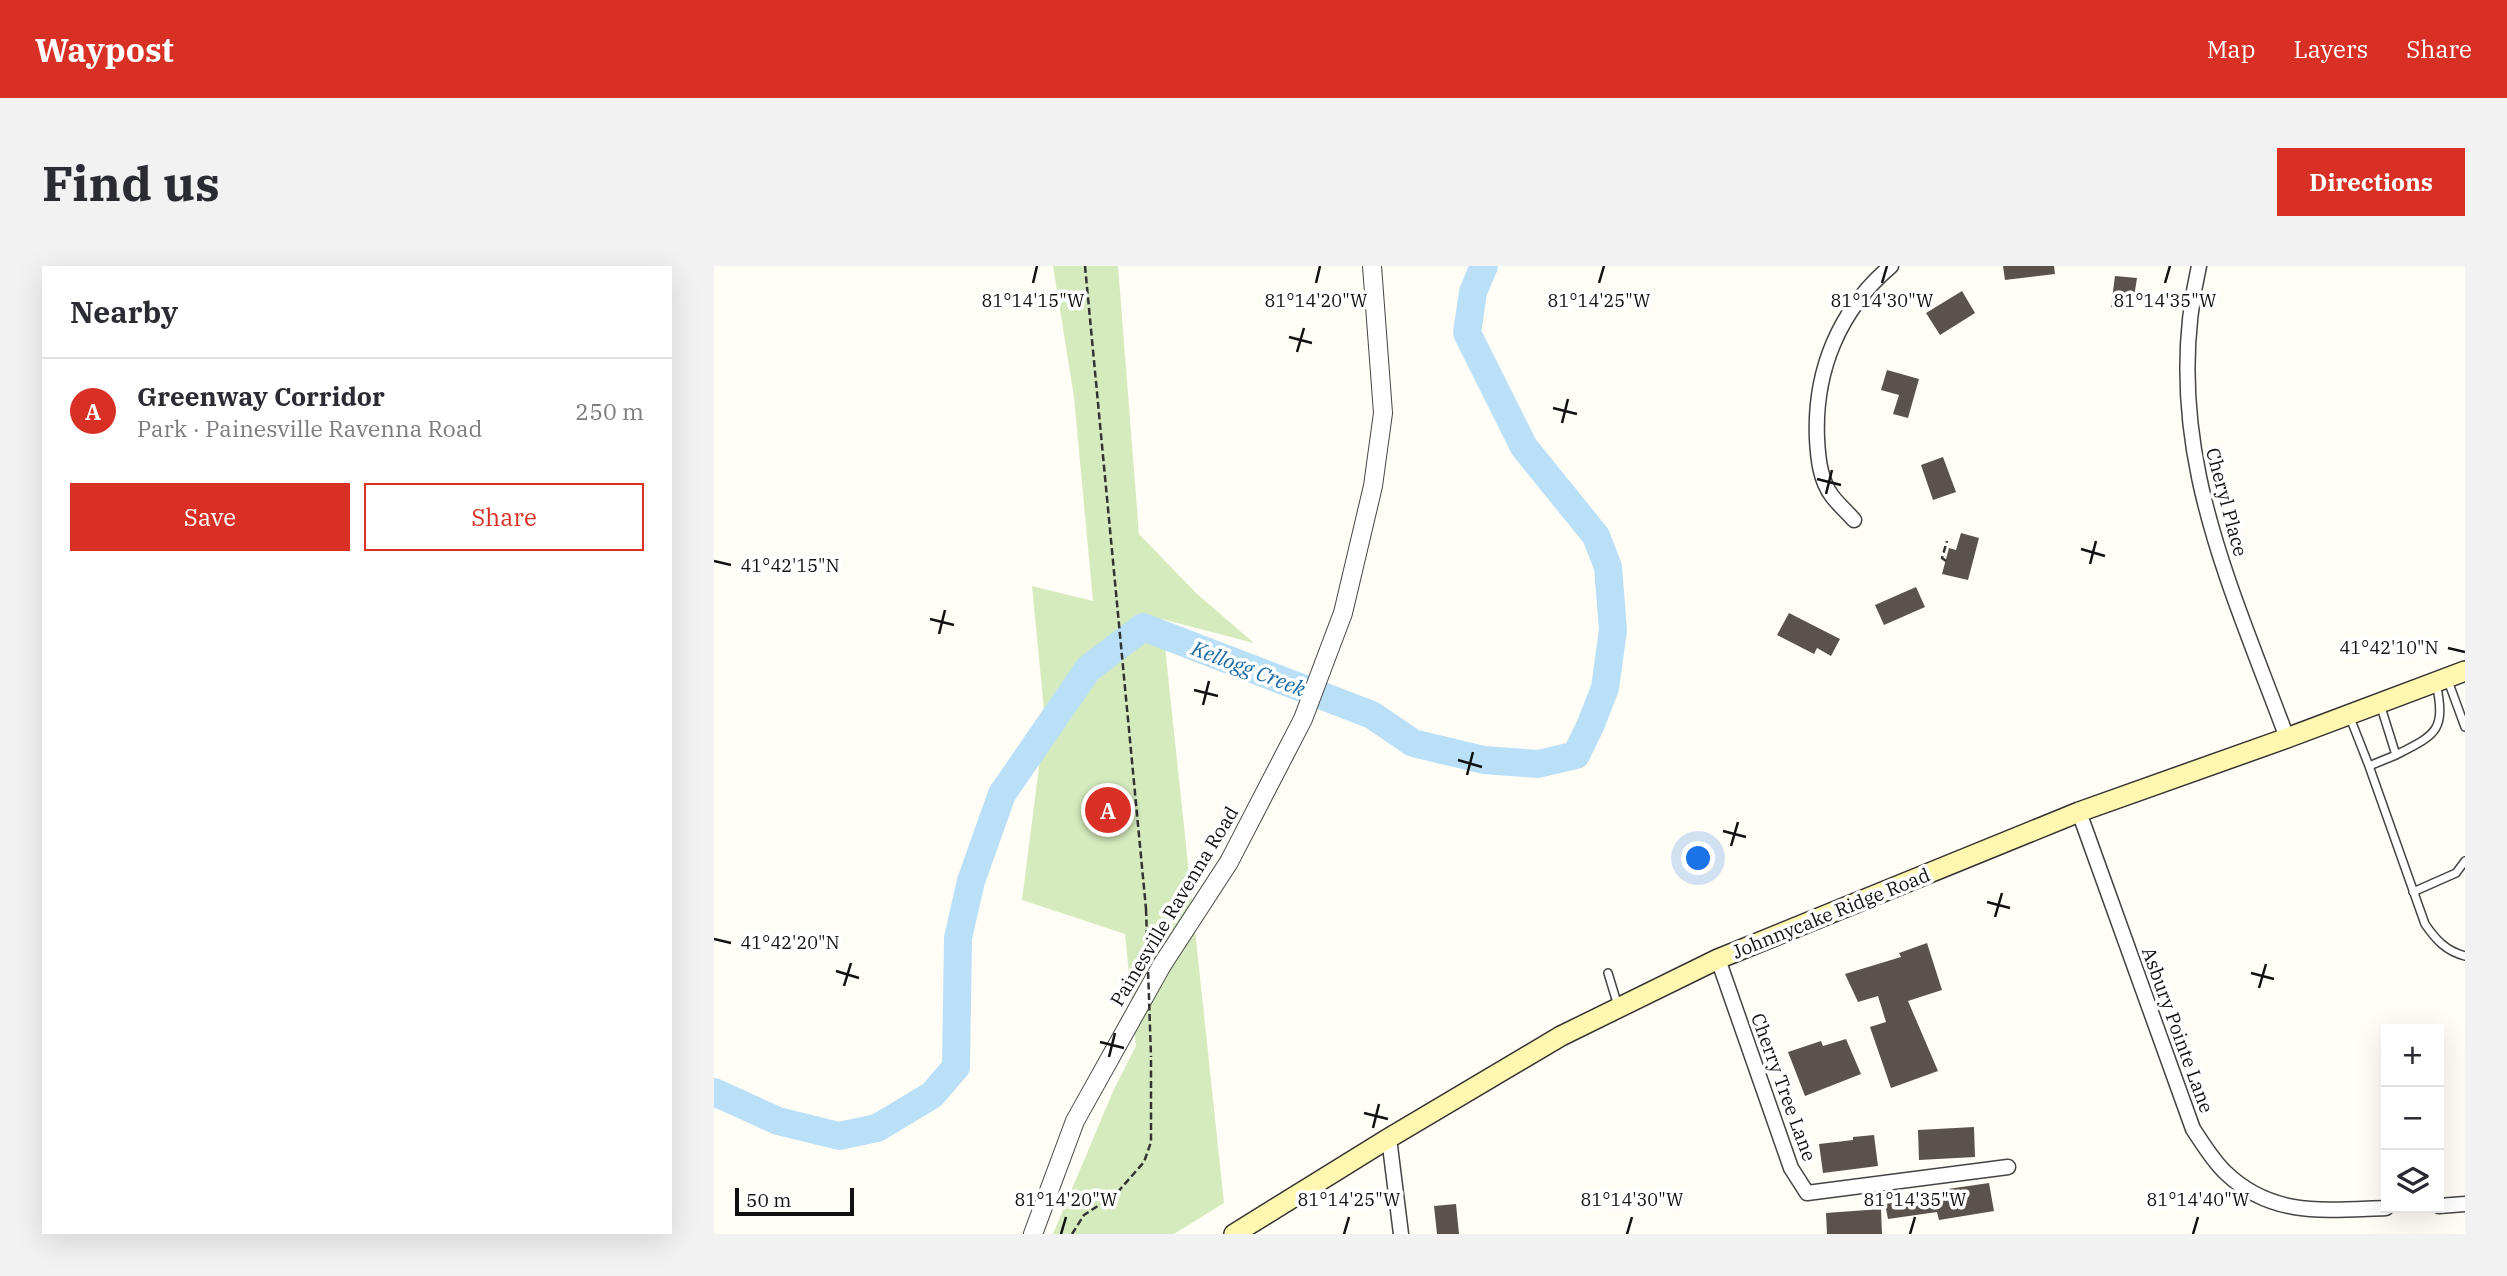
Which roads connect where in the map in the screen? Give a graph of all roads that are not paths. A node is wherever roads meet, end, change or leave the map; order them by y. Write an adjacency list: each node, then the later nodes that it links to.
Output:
1 (1373, 266): 25 (street, Painesville Ravenna Road)
2 (1891, 266): 4 (street)
3 (2199, 266): 10 (street, Cheryl Place)
4 (1854, 520)
5 (2465, 671): 6 (main road, Johnnycake Ridge Road)
6 (2441, 680): 7 (main road, Johnnycake Ridge Road); 9 (lane); 11 (lane)
7 (2380, 704): 8 (main road, Johnnycake Ridge Road); 11 (lane)
8 (2349, 715): 10 (main road, Johnnycake Ridge Road); 12 (lane)
9 (2465, 727)
10 (2287, 738): 13 (main road, Johnnycake Ridge Road)
11 (2396, 755): 12 (lane)
12 (2369, 766): 15 (lane)
13 (2079, 812): 17 (main road, Johnnycake Ridge Road); 24 (street, Asbury Pointe Lane)
14 (2465, 861): 15 (lane)
15 (2413, 892): 16 (lane)
16 (2465, 956)
17 (1718, 959): 19 (main road, Johnnycake Ridge Road); 21 (street, Cherry Tree Lane)
18 (1608, 973): 19 (lane)
19 (1618, 1007): 20 (main road, Johnnycake Ridge Road)
20 (1388, 1138): 26 (main road, Johnnycake Ridge Road); 27 (street)
21 (2008, 1167)
22 (2465, 1205): 23 (street)
23 (2444, 1206)
24 (2381, 1208)
25 (1033, 1234)
26 (1234, 1234)
27 (1401, 1234)

